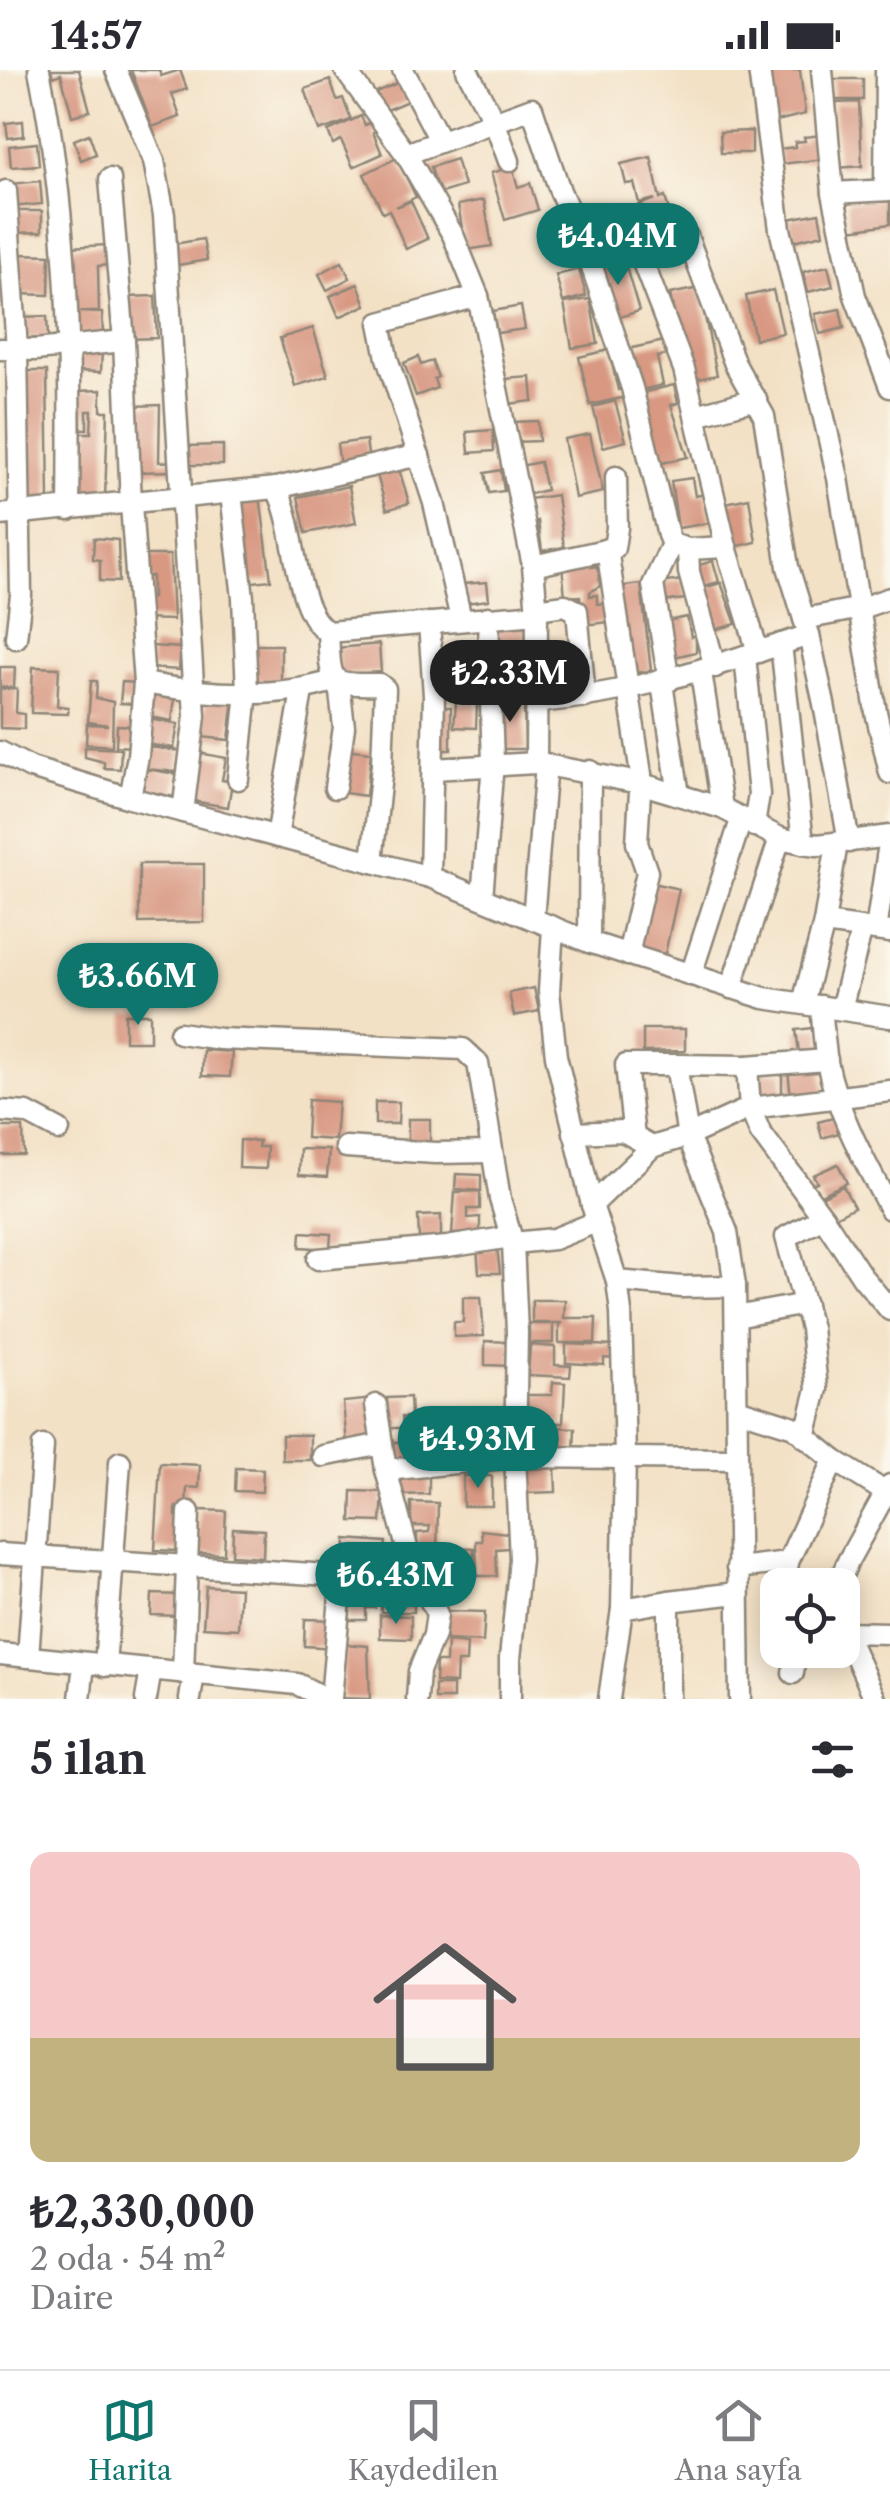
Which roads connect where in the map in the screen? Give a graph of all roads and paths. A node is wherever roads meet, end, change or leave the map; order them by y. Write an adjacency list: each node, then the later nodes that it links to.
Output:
1 (38, 70): 21 (street)
2 (116, 70): 30 (street)
3 (345, 70): 11 (street)
4 (403, 70): 10 (street)
5 (466, 70): 9 (street)
6 (760, 70): 39 (street)
7 (822, 70): 16 (street)
8 (886, 70): 15 (street)
9 (494, 121): 10 (street); 12 (street); 18 (street)
10 (440, 140): 11 (street)
11 (406, 154): 19 (street)
12 (509, 161)
13 (110, 179): 20 (street)
14 (6, 190): 22 (street)
15 (887, 190): 16 (street)
16 (833, 193): 23 (street)
17 (634, 238): 18 (street); 24 (street); 25 (street)
18 (587, 252): 34 (street)
19 (478, 296): 26 (street); 37 (street)
20 (124, 341): 21 (street); 31 (street)
21 (67, 347): 22 (street); 32 (street)
22 (8, 349): 33 (street)
23 (890, 387)
24 (756, 398): 25 (street); 44 (street)
25 (696, 414): 35 (street)
26 (419, 455): 28 (street); 42 (street)
27 (616, 476): 36 (street)
28 (276, 488): 29 (street); 45 (street)
29 (231, 493): 30 (street); 56 (street)
30 (183, 498): 31 (street); 55 (street)
31 (131, 504): 32 (street); 52 (street)
32 (69, 510): 33 (street)
33 (9, 515): 46 (street)
34 (680, 547): 35 (street); 49 (street); 51 (street)
35 (726, 548): 48 (street)
36 (606, 549): 37 (street); 54 (street)
37 (534, 566): 40 (street)
38 (890, 598): 39 (street)
39 (861, 608): 44 (street); 64 (street)
40 (536, 612): 41 (street); 57 (street); 58 (street)
41 (488, 617): 42 (street); 60 (street)
42 (460, 619): 43 (street)
43 (429, 623): 45 (street); 62 (street)
44 (806, 627): 47 (street); 76 (street)
45 (328, 632): 50 (street)
46 (16, 638)
47 (781, 644): 48 (street); 77 (street)
48 (752, 654): 49 (street); 72 (street)
49 (708, 670): 51 (street); 70 (street)
50 (338, 681): 53 (street); 67 (street); 78 (street)
51 (666, 682): 54 (street); 68 (street)
52 (144, 683): 55 (street); 69 (street)
53 (302, 691): 56 (street); 73 (street)
54 (627, 691): 57 (street); 66 (street)
55 (194, 692): 56 (street); 71 (street)
56 (247, 692): 65 (street)
57 (584, 698): 58 (street)
58 (536, 702): 61 (street)
59 (0, 752): 69 (street)
60 (493, 763): 61 (street); 62 (street); 80 (street)
61 (541, 763): 63 (street); 81 (street)
62 (433, 768): 79 (street)
63 (590, 771): 66 (street); 84 (street)
64 (890, 773)
65 (238, 779)
66 (639, 783): 68 (street); 85 (street)
67 (336, 788)
68 (679, 795): 70 (street)
69 (130, 798): 71 (street)
70 (722, 808): 72 (street)
71 (183, 812): 73 (street)
72 (747, 823): 75 (street); 86 (street)
73 (277, 837): 78 (street)
74 (890, 837): 76 (street); 83 (street)
75 (780, 838): 77 (street); 87 (street)
76 (843, 842): 77 (street); 82 (street)
77 (802, 843)
78 (372, 862): 79 (street)
79 (430, 877): 80 (street)
80 (482, 898): 81 (street)
81 (543, 923): 84 (street); 99 (street)
82 (824, 923): 83 (street); 88 (street)
83 (876, 930): 88 (street)
84 (590, 942): 85 (street)
85 (628, 955): 86 (street)
86 (691, 975): 87 (street)
87 (731, 988): 88 (street)
88 (822, 1006): 89 (street); 91 (street)
89 (889, 1014)
90 (180, 1033): 103 (street)
91 (827, 1060): 93 (street); 95 (street)
92 (676, 1065): 93 (street); 100 (street); 101 (street)
93 (748, 1066): 96 (street)
94 (890, 1091): 95 (street)
95 (836, 1096): 96 (street); 104 (street)
96 (750, 1108): 100 (street); 106 (street)
97 (0, 1111): 98 (street)
98 (59, 1130)
99 (574, 1133): 101 (street); 105 (street)
100 (688, 1136): 101 (street); 110 (street)
101 (643, 1142): 105 (street)
102 (346, 1147): 103 (street)
103 (492, 1152): 107 (street)
104 (890, 1209)
105 (594, 1213): 107 (street); 109 (street)
106 (823, 1216): 111 (street); 112 (street)
107 (512, 1240): 108 (street); 121 (street)
108 (318, 1259)
109 (617, 1282): 110 (street); 120 (street)
110 (735, 1286): 113 (street)
111 (804, 1304): 113 (street); 116 (street)
112 (890, 1310)
113 (736, 1317): 115 (street)
114 (376, 1405): 117 (street)
115 (736, 1408): 116 (street); 122 (street)
116 (805, 1437): 123 (street)
117 (382, 1444): 119 (street); 125 (street)
118 (43, 1446): 129 (street)
119 (323, 1456)
120 (625, 1456): 121 (street); 122 (street); 140 (street)
121 (515, 1458): 125 (street); 157 (street)
122 (735, 1460): 133 (street)
123 (834, 1460): 126 (street); 131 (street)
124 (120, 1462): 130 (street)
125 (386, 1470): 137 (street)
126 (889, 1491): 135 (street)
127 (189, 1512): 132 (street)
128 (0, 1554): 129 (street)
129 (36, 1556): 130 (street); 144 (street)
130 (114, 1561): 132 (street); 145 (street)
131 (788, 1562): 133 (street); 134 (street)
132 (188, 1566): 136 (street); 150 (street)
133 (737, 1568): 138 (street)
134 (787, 1568)
135 (845, 1568)
136 (342, 1576): 137 (street); 155 (street)
137 (422, 1580): 156 (street)
138 (738, 1593): 139 (street); 160 (street)
139 (669, 1602): 140 (street); 159 (street)
140 (622, 1609): 158 (street)
141 (860, 1632): 142 (street)
142 (890, 1632)
143 (0, 1654): 144 (street)
144 (28, 1657): 145 (street)
145 (95, 1665): 148 (street); 152 (street)
146 (860, 1667): 161 (street)
147 (794, 1668): 149 (street)
148 (151, 1670): 150 (street); 153 (street)
149 (793, 1672)
150 (189, 1674): 151 (street); 154 (street)
151 (278, 1691): 155 (street)
152 (80, 1699)
153 (146, 1699)
154 (190, 1699)
155 (329, 1699)
156 (417, 1699)
157 (510, 1699)
158 (609, 1699)
159 (668, 1699)
160 (740, 1699)
161 (875, 1699)

